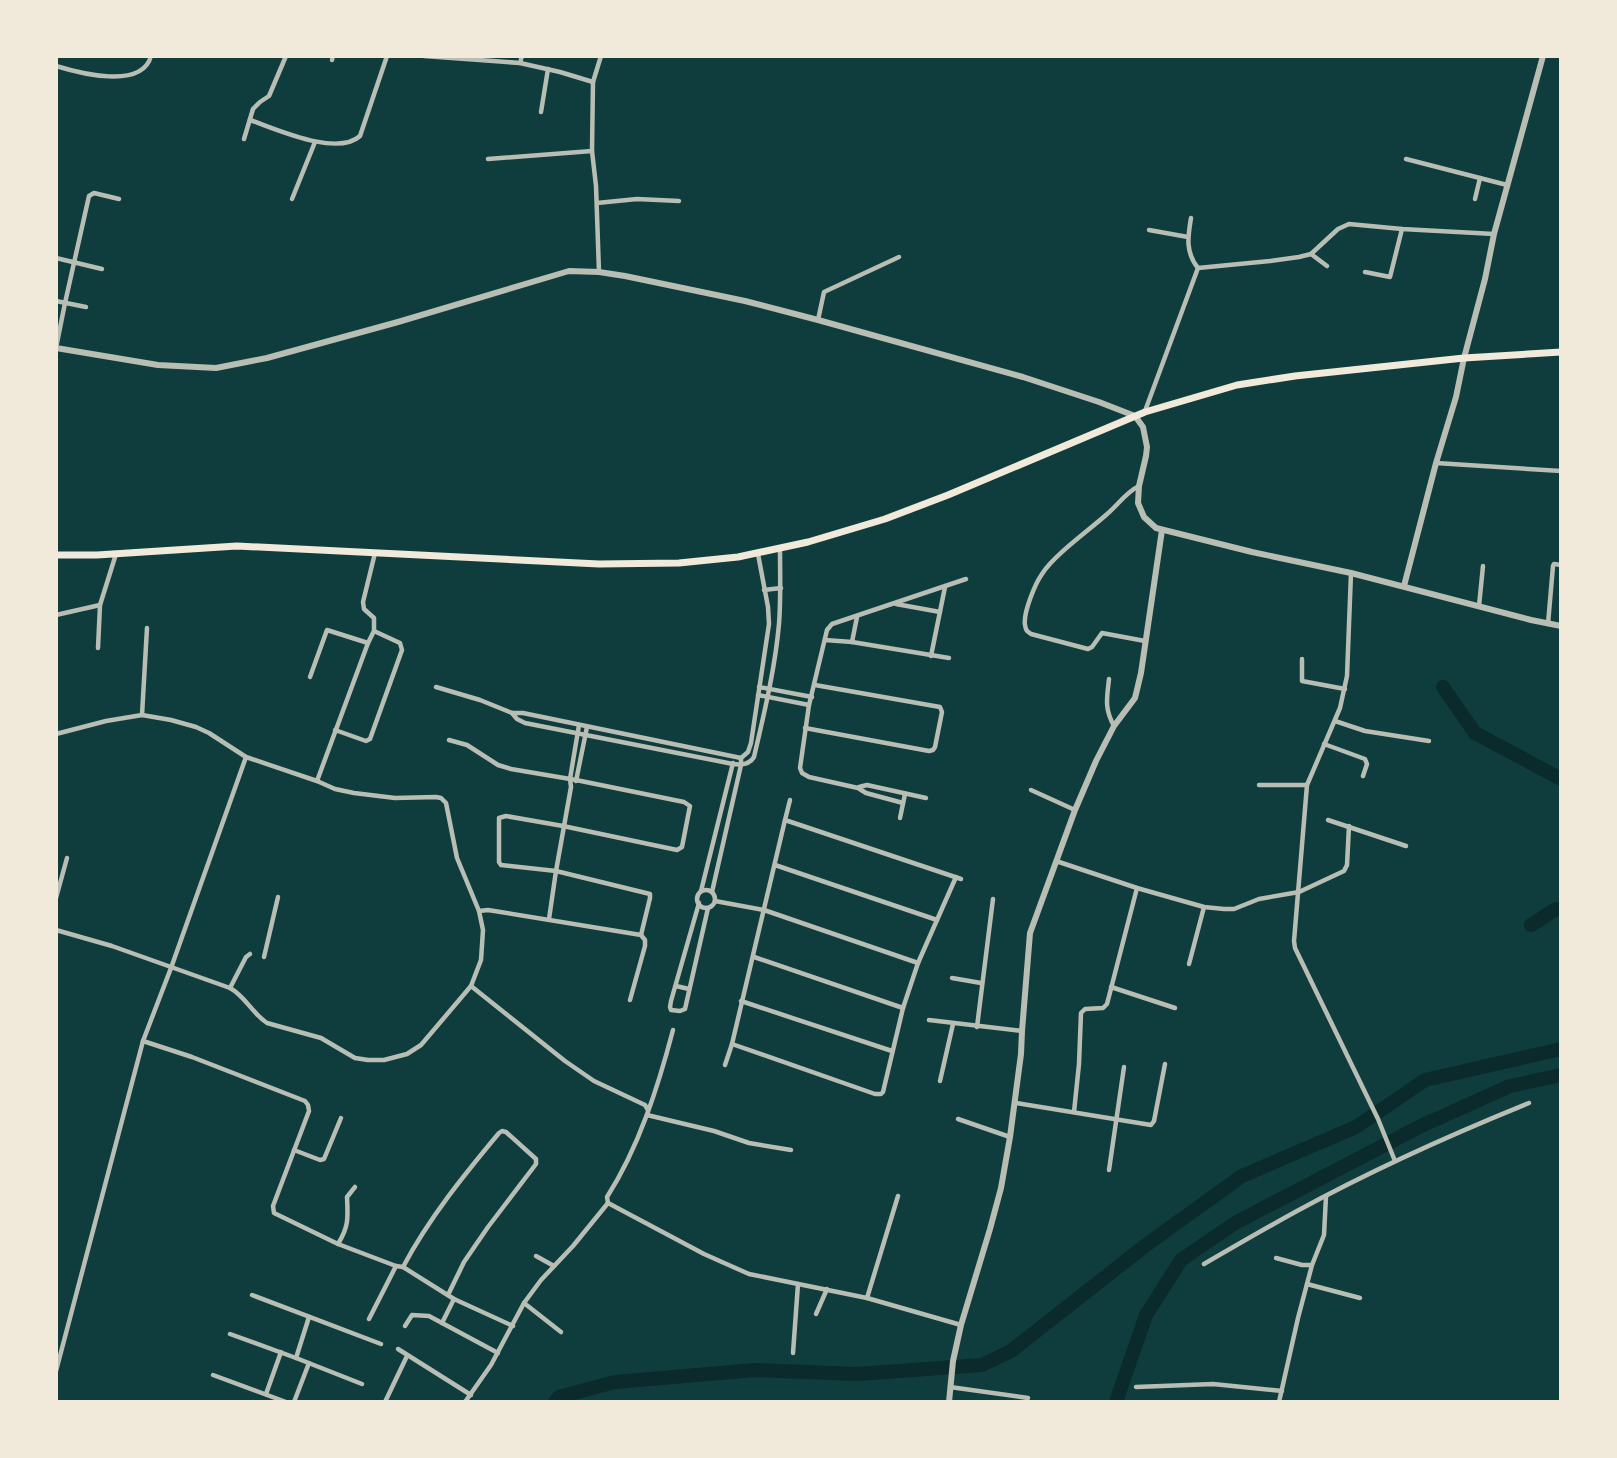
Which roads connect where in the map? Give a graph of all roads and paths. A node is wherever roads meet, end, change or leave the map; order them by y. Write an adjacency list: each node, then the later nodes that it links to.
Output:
1 (151, 56): 9 (street)
2 (286, 56): 13 (street)
3 (387, 56): 15 (street)
4 (424, 56): 8 (street)
5 (522, 56): 8 (street)
6 (601, 56): 11 (street)
7 (1543, 56): 20 (street)
8 (520, 64): 10 (street)
9 (56, 66)
10 (548, 69): 11 (street); 12 (street)
11 (593, 82): 16 (street)
12 (541, 112)
13 (250, 120): 14 (street); 15 (street)
14 (244, 139)
15 (315, 142): 22 (street)
16 (592, 151): 17 (street); 25 (street)
17 (488, 159)
18 (1406, 159): 19 (street)
19 (1480, 178): 20 (street); 23 (street)
20 (1508, 185): 29 (street)
21 (119, 199): 34 (street)
22 (292, 199)
23 (1475, 199)
24 (679, 201): 25 (street)
25 (597, 204): 38 (street)
26 (1191, 218): 30 (street)
27 (1402, 229): 29 (street); 31 (street); 39 (street)
28 (1149, 230): 30 (street)
29 (1495, 230): 46 (street)
30 (1188, 236): 36 (street)
31 (1311, 254): 35 (street); 36 (street)
32 (899, 257): 43 (street)
33 (56, 258): 34 (street)
34 (74, 263): 37 (street); 41 (street)
35 (1327, 266)
36 (1198, 268): 47 (street)
37 (102, 269)
38 (599, 272): 43 (street); 44 (street)
39 (1365, 272)
40 (56, 301): 41 (street)
41 (65, 303): 42 (street); 44 (street)
42 (86, 307)
43 (817, 320): 48 (street)
44 (56, 348)
45 (1561, 352): 46 (main road)
46 (1464, 358): 47 (main road); 49 (street)
47 (1145, 412): 48 (main road)
48 (1135, 416): 51 (street); 53 (main road)
49 (1436, 463): 50 (street); 63 (street)
50 (1561, 471)
51 (1139, 486): 52 (street); 81 (street)
52 (1162, 530): 60 (street); 81 (street)
53 (780, 549): 56 (main road); 64 (street)
54 (116, 553): 55 (main road); 57 (main road); 67 (street)
55 (374, 553): 56 (main road); 79 (street)
56 (757, 553): 65 (street)
57 (56, 555)
58 (1561, 565): 75 (street)
59 (1483, 566): 69 (street)
60 (1351, 573): 63 (street); 94 (street)
61 (966, 579): 62 (street)
62 (945, 586): 66 (street); 71 (street)
63 (1404, 586): 69 (street)
64 (781, 588): 65 (street); 68 (street)
65 (764, 590): 70 (street)
66 (894, 604): 71 (street); 73 (street)
67 (100, 605): 72 (street); 84 (street)
68 (780, 606): 70 (street); 76 (street)
69 (1479, 606): 75 (street)
70 (768, 607): 74 (street)
71 (940, 612): 85 (street)
72 (56, 615)
73 (857, 616): 80 (street); 82 (street)
74 (769, 624): 76 (street); 92 (street)
75 (1548, 624): 77 (street)
76 (779, 625): 93 (street)
77 (1561, 626)
78 (148, 628): 100 (street)
79 (374, 631): 83 (street); 108 (street)
80 (825, 640): 82 (street); 90 (street)
81 (1145, 641): 104 (street)
82 (852, 642): 85 (street)
83 (368, 643): 88 (street); 108 (street)
84 (98, 648)
85 (931, 656): 86 (street)
86 (949, 658)
87 (1302, 659): 94 (street)
88 (310, 677)
89 (1109, 679): 104 (street)
90 (814, 685): 97 (street); 106 (street)
91 (436, 687): 99 (street)
92 (759, 687): 93 (street); 95 (street)
93 (769, 689): 96 (street); 97 (street)
94 (1345, 689): 102 (street)
95 (758, 695): 96 (street); 117 (street)
96 (767, 697): 98 (street); 119 (street)
97 (812, 697): 98 (street)
98 (809, 705): 106 (street)
99 (512, 713): 101 (street); 107 (street)
100 (142, 715): 110 (street); 115 (street)
101 (562, 721): 103 (street); 107 (street)
102 (1335, 721): 113 (street); 114 (street)
103 (579, 725): 105 (street); 109 (street)
104 (1114, 726): 131 (street)
105 (587, 727): 111 (street); 116 (street)
106 (805, 728): 125 (street)
107 (560, 729): 109 (street)
108 (335, 730): 122 (street)
109 (578, 733): 111 (street); 121 (street)
110 (56, 734)
111 (586, 735): 118 (street); 121 (street)
112 (449, 740): 121 (street)
113 (1429, 741)
114 (1324, 744): 120 (street); 124 (street)
115 (246, 757): 122 (street); 164 (street)
116 (734, 757): 117 (street); 118 (street)
117 (741, 758): 119 (street)
118 (733, 764): 119 (street); 143 (street)
119 (741, 765): 144 (street)
120 (1363, 776)
121 (573, 779): 135 (street); 135 (street)
122 (317, 781): 154 (street)
123 (1259, 785): 124 (street)
124 (1307, 785): 145 (street)
125 (858, 788): 127 (street); 130 (street)
126 (1031, 790): 131 (street)
127 (905, 794): 128 (street); 130 (street)
128 (926, 798)
129 (790, 800): 133 (street)
130 (903, 803): 132 (street)
131 (1075, 810): 139 (street)
132 (900, 818)
133 (785, 820): 140 (street); 156 (street)
134 (1328, 820): 136 (street)
135 (563, 826): 141 (street); 141 (street)
136 (1349, 826): 137 (street); 145 (street)
137 (1406, 846)
138 (67, 858): 147 (street)
139 (1056, 860): 142 (street); 180 (street)
140 (775, 865): 153 (street); 156 (street)
141 (555, 871): 155 (street); 158 (street)
142 (1137, 888): 151 (street); 169 (street)
143 (701, 891): 144 (street); 150 (street)
144 (712, 892): 149 (street)
145 (1299, 892): 151 (street); 198 (street)
146 (278, 897): 160 (street)
147 (56, 898)
148 (993, 898): 166 (street)
149 (715, 901): 152 (street); 153 (street)
150 (699, 904): 152 (street); 168 (street)
151 (1204, 906): 163 (street)
152 (708, 908): 171 (street)
153 (764, 910): 161 (street); 162 (street)
154 (478, 911): 155 (street); 167 (street)
155 (549, 919): 158 (street)
156 (937, 920): 162 (street)
157 (56, 930): 164 (street)
158 (641, 935): 172 (street)
159 (250, 954): 170 (street)
160 (264, 957)
161 (754, 957): 173 (street); 174 (street)
162 (918, 963): 174 (street)
163 (1189, 964)
164 (171, 968): 170 (street); 181 (street)
165 (952, 978): 166 (street)
166 (981, 983): 178 (street)
167 (471, 986): 170 (street); 190 (street)
168 (676, 986): 171 (street); 171 (street)
169 (1111, 986): 175 (street); 191 (street)
170 (230, 988)
171 (689, 989)
172 (630, 1000)
173 (741, 1001): 182 (street); 183 (street)
174 (903, 1007): 183 (street)
175 (1175, 1008)
176 (929, 1020): 177 (street)
177 (953, 1024): 178 (street); 187 (street)
178 (977, 1027): 180 (street)
179 (673, 1030): 190 (street)
180 (1022, 1031): 188 (street)
181 (143, 1041): 196 (street); 238 (street)
182 (732, 1044): 183 (street); 185 (street)
183 (892, 1051)
184 (1165, 1064): 194 (street)
185 (726, 1065)
186 (1124, 1067): 194 (street)
187 (940, 1081)
188 (1016, 1103): 191 (street); 195 (street)
189 (1529, 1103): 198 (street)
190 (648, 1112): 197 (street); 203 (street)
191 (1074, 1112): 194 (street)
192 (341, 1118): 196 (street)
193 (958, 1119): 195 (street)
194 (1117, 1119): 199 (street)
195 (1010, 1138): 225 (street)
196 (294, 1150): 204 (street)
197 (792, 1150)
198 (1395, 1161): 202 (street)
199 (1109, 1170)
200 (355, 1187): 204 (street)
201 (898, 1196): 217 (street)
202 (1326, 1196): 207 (street); 208 (street)
203 (608, 1203): 210 (street); 212 (street)
204 (338, 1244): 209 (street)
205 (536, 1256): 210 (street)
206 (1276, 1258): 208 (street)
207 (1205, 1264)
208 (1312, 1265): 213 (street)
209 (396, 1266): 211 (street); 223 (street)
210 (554, 1266): 220 (street)
211 (404, 1267): 216 (street); 216 (street)
212 (798, 1284): 214 (street); 234 (street)
213 (1307, 1284): 218 (street); 243 (street)
214 (827, 1289): 217 (street); 221 (street)
215 (252, 1295): 222 (street)
216 (448, 1295): 219 (street)
217 (867, 1298): 225 (street)
218 (1360, 1298)
219 (454, 1299): 224 (street); 227 (street)
220 (524, 1303): 227 (street); 228 (street)
221 (816, 1314)
222 (309, 1317): 230 (street); 236 (street)
223 (369, 1319)
224 (442, 1323): 226 (street); 233 (street)
225 (961, 1325): 241 (street)
226 (405, 1326)
227 (513, 1326): 233 (street)
228 (561, 1332)
229 (230, 1334): 232 (street)
230 (381, 1344)
231 (398, 1349): 235 (street)
232 (281, 1352): 236 (street); 244 (street)
233 (498, 1353): 245 (street)
234 (793, 1353)
235 (407, 1356): 245 (street); 250 (street)
236 (296, 1358): 237 (street)
237 (309, 1363): 240 (street); 249 (street)
238 (56, 1371)
239 (213, 1375): 244 (street)
240 (362, 1384)
241 (950, 1387): 246 (street); 252 (street)
242 (1136, 1387): 243 (street)
243 (1282, 1391): 253 (street)
244 (266, 1394): 247 (street)
245 (471, 1395): 251 (street)
246 (1028, 1398)
247 (275, 1400): 248 (street)
248 (285, 1402)
249 (294, 1402)
250 (385, 1402)
251 (465, 1402)
252 (949, 1402)
253 (1279, 1402)

